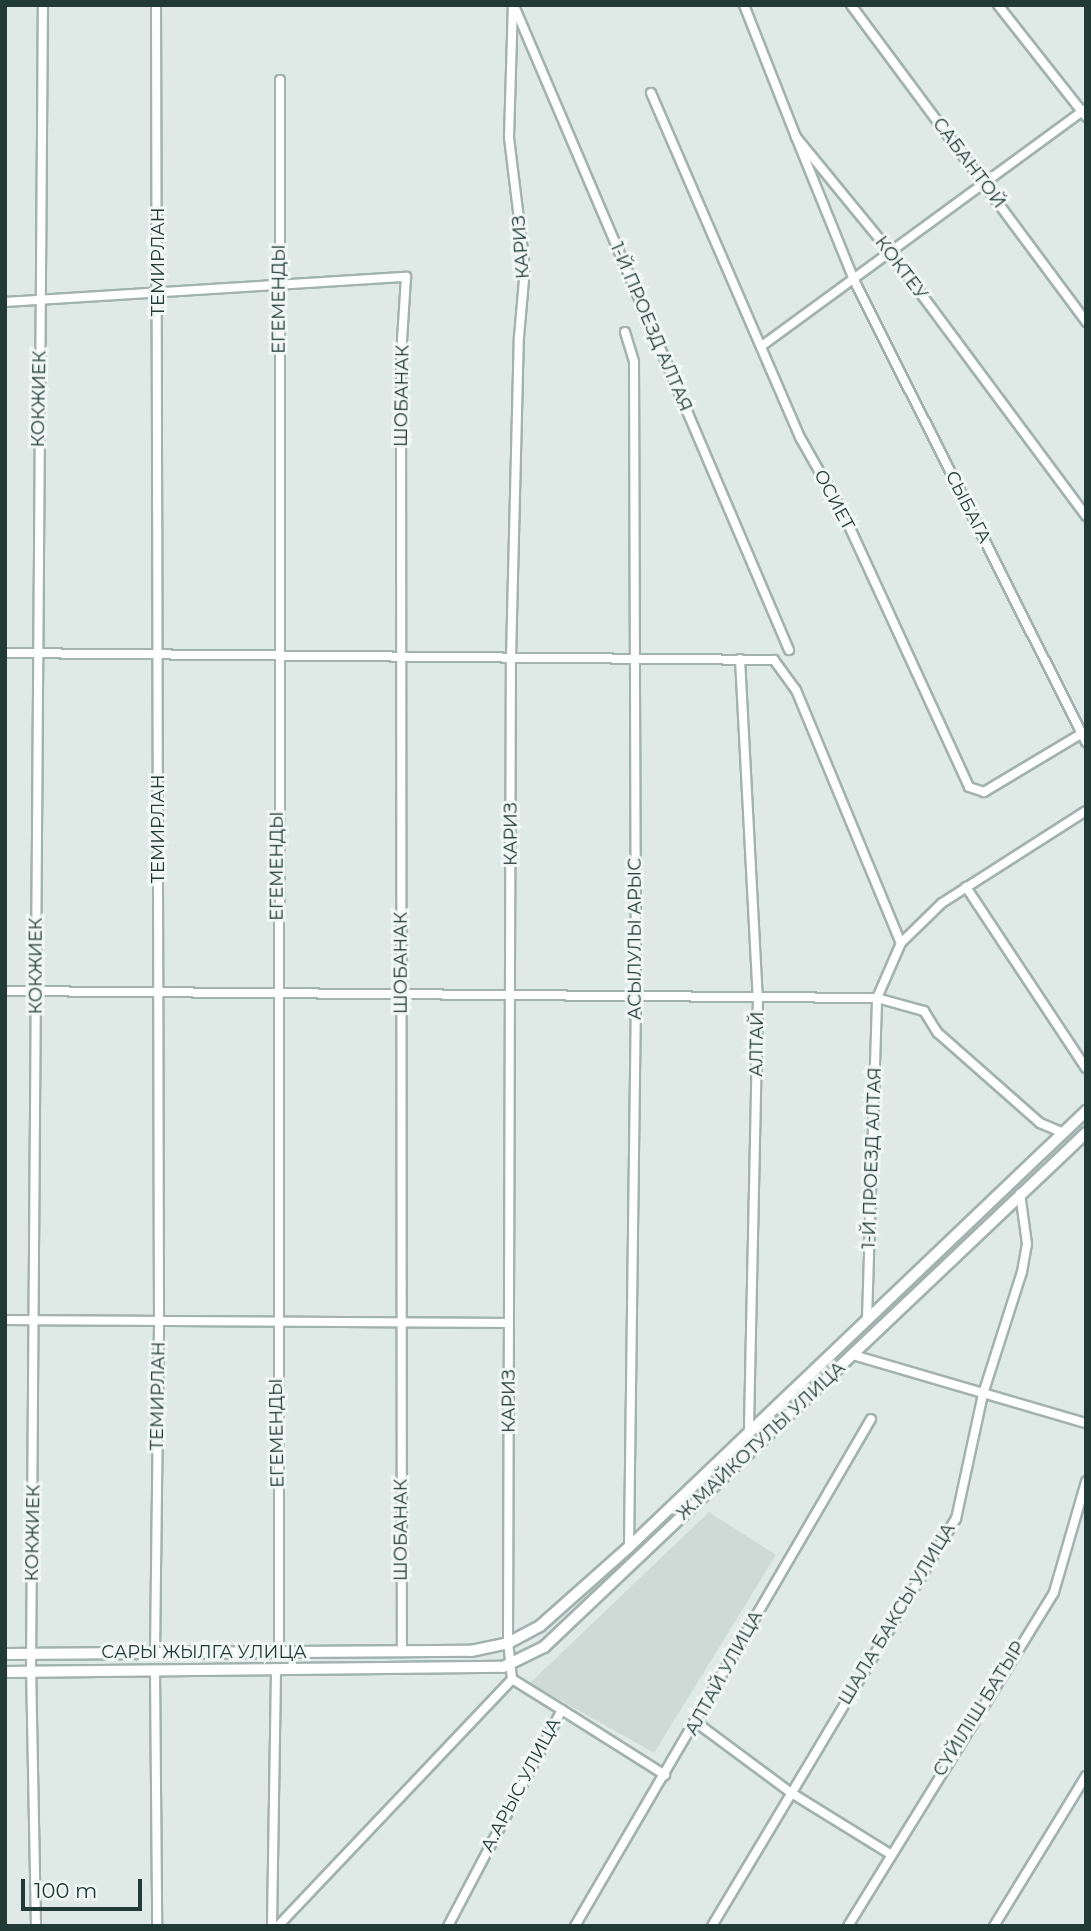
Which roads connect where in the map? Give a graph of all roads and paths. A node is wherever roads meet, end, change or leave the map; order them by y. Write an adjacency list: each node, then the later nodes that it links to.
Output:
1 (43, 5): 16 (street, КОКЖИЕК)
2 (156, 5): 15 (street, ТЕМИРЛАН)
3 (513, 5): 22 (street, 1-Й ПРОЕЗД АЛТАЯ); 29 (street, КАРИЗ)
4 (744, 5): 10 (street, КОКТЕУ)
5 (852, 5): 11 (street, САБАНТОЙ)
6 (999, 5): 9 (street)
7 (280, 80): 14 (street, ЕГЕМЕНДЫ)
8 (651, 93): 20 (street, ОСИЕТ)
9 (1084, 113): 11 (street)
10 (796, 137): 12 (street, КОКТЕУ); 13 (street, СЫБАГА)
11 (985, 183): 12 (street); 18 (street, САБАНТОЙ)
12 (890, 252): 13 (street); 21 (street, КОКТЕУ)
13 (854, 280): 20 (street); 31 (street, СЫБАГА)
14 (279, 286): 15 (street); 26 (street, ЕГЕМЕНДЫ); 27 (street, ШОБАНАК)
15 (158, 293): 16 (street); 23 (street, ТЕМИРЛАН)
16 (40, 300): 17 (street); 25 (street, КОКЖИЕК)
17 (5, 302)
18 (1086, 322)
19 (625, 332): 28 (street, АСЫЛУЛЫ АРЫС)
20 (763, 345): 31 (street, ОСИЕТ)
21 (1086, 516)
22 (789, 650)
23 (158, 652): 25 (street); 26 (street); 37 (street, ТЕМИРЛАН)
24 (5, 653): 25 (street)
25 (37, 653): 36 (street, КОКЖИЕК)
26 (278, 654): 27 (street); 38 (street, ЕГЕМЕНДЫ)
27 (401, 656): 29 (street); 39 (street, ШОБАНАК)
28 (635, 657): 29 (street); 30 (street); 41 (street, АСЫЛУЛЫ АРЫС)
29 (511, 658): 40 (street, КАРИЗ)
30 (740, 659): 34 (street); 42 (street, АЛТАЙ)
31 (1084, 738)
32 (1085, 812): 33 (street)
33 (966, 887): 34 (street); 44 (street)
34 (901, 943): 43 (street)
35 (5, 991): 36 (street)
36 (36, 991): 37 (street); 53 (street, КОКЖИЕК)
37 (157, 992): 38 (street); 54 (street, ТЕМИРЛАН)
38 (276, 993): 39 (street); 55 (street, ЕГЕМЕНДЫ)
39 (401, 994): 40 (street); 56 (street, ШОБАНАК)
40 (510, 995): 41 (street); 57 (street, КАРИЗ)
41 (636, 996): 42 (street); 64 (street, АСЫЛУЛЫ АРЫС)
42 (758, 997): 43 (street); 62 (street, АЛТАЙ)
43 (877, 998): 46 (street); 51 (street, 1-Й ПРОЕЗД АЛТАЯ)
44 (1086, 1068)
45 (1086, 1111): 46 (street, Ж.МАЙКОТУЛЫ УЛИЦА)
46 (1063, 1133): 49 (street, Ж.МАЙКОТУЛЫ УЛИЦА)
47 (1086, 1133): 48 (street, Ж.МАЙКОТУЛЫ УЛИЦА)
48 (1020, 1193): 50 (street, Ж.МАЙКОТУЛЫ УЛИЦА); 59 (street, ШАЛА БАКСЫ УЛИЦА)
49 (920, 1268): 50 (street); 51 (street, Ж.МАЙКОТУЛЫ УЛИЦА)
50 (930, 1278): 58 (street, Ж.МАЙКОТУЛЫ УЛИЦА)
51 (867, 1319): 62 (street, Ж.МАЙКОТУЛЫ УЛИЦА)
52 (5, 1320): 53 (street)
53 (35, 1320): 54 (street); 68 (street, КОКЖИЕК)
54 (159, 1321): 55 (street); 69 (street, ТЕМИРЛАН)
55 (276, 1323): 56 (street); 67 (street, ЕГЕМЕНДЫ)
56 (401, 1323): 57 (street); 66 (street, ШОБАНАК)
57 (509, 1323): 65 (street, КАРИЗ)
58 (853, 1355): 59 (street); 71 (street, Ж.МАЙКОТУЛЫ УЛИЦА)
59 (983, 1395): 61 (street); 82 (street, ШАЛА БАКСЫ УЛИЦА)
60 (871, 1419): 79 (street, АЛТАЙ УЛИЦА)
61 (1086, 1423)
62 (749, 1429): 64 (street, Ж.МАЙКОТУЛЫ УЛИЦА)
63 (1086, 1482): 83 (street, СҮЙІЛІШ БАТЫР)
64 (629, 1547): 65 (street, Ж.МАЙКОТУЛЫ УЛИЦА)
65 (508, 1643): 66 (street, Ж.МАЙКОТУЛЫ УЛИЦА); 71 (street, КАРИЗ)
66 (402, 1650): 67 (street, САРЫ ЖЫЛГА УЛИЦА)
67 (279, 1652): 69 (street, САРЫ ЖЫЛГА УЛИЦА)
68 (32, 1653): 69 (street, САРЫ ЖЫЛГА УЛИЦА); 70 (street, САРЫ ЖЫЛГА УЛИЦА); 74 (street, КОКЖИЕК)
69 (155, 1653)
70 (5, 1654)
71 (509, 1664): 72 (street, Ж.МАЙКОТУЛЫ УЛИЦА); 77 (street)
72 (400, 1669): 73 (street, САРЫ ЖЫЛГА УЛИЦА)
73 (276, 1670): 76 (street, САРЫ ЖЫЛГА УЛИЦА); 86 (street)
74 (32, 1671): 75 (street, САРЫ ЖЫЛГА УЛИЦА); 76 (street, САРЫ ЖЫЛГА УЛИЦА); 84 (street, КОКЖИЕК)
75 (5, 1672)
76 (155, 1672): 85 (street)
77 (512, 1679): 78 (street, А.АРЫС УЛИЦА); 87 (street)
78 (562, 1710): 80 (street); 88 (street, А.АРЫС УЛИЦА)
79 (697, 1723): 80 (street, АЛТАЙ УЛИЦА); 82 (street)
80 (665, 1774): 89 (street, АЛТАЙ УЛИЦА)
81 (1086, 1776): 92 (street)
82 (790, 1792): 83 (street); 90 (street, ШАЛА БАКСЫ УЛИЦА)
83 (890, 1854): 91 (street, СҮЙІЛІШ БАТЫР)
84 (36, 1926)
85 (157, 1926)
86 (272, 1926)
87 (278, 1926)
88 (448, 1926)
89 (575, 1926)
90 (712, 1926)
91 (848, 1926)
92 (994, 1926)

